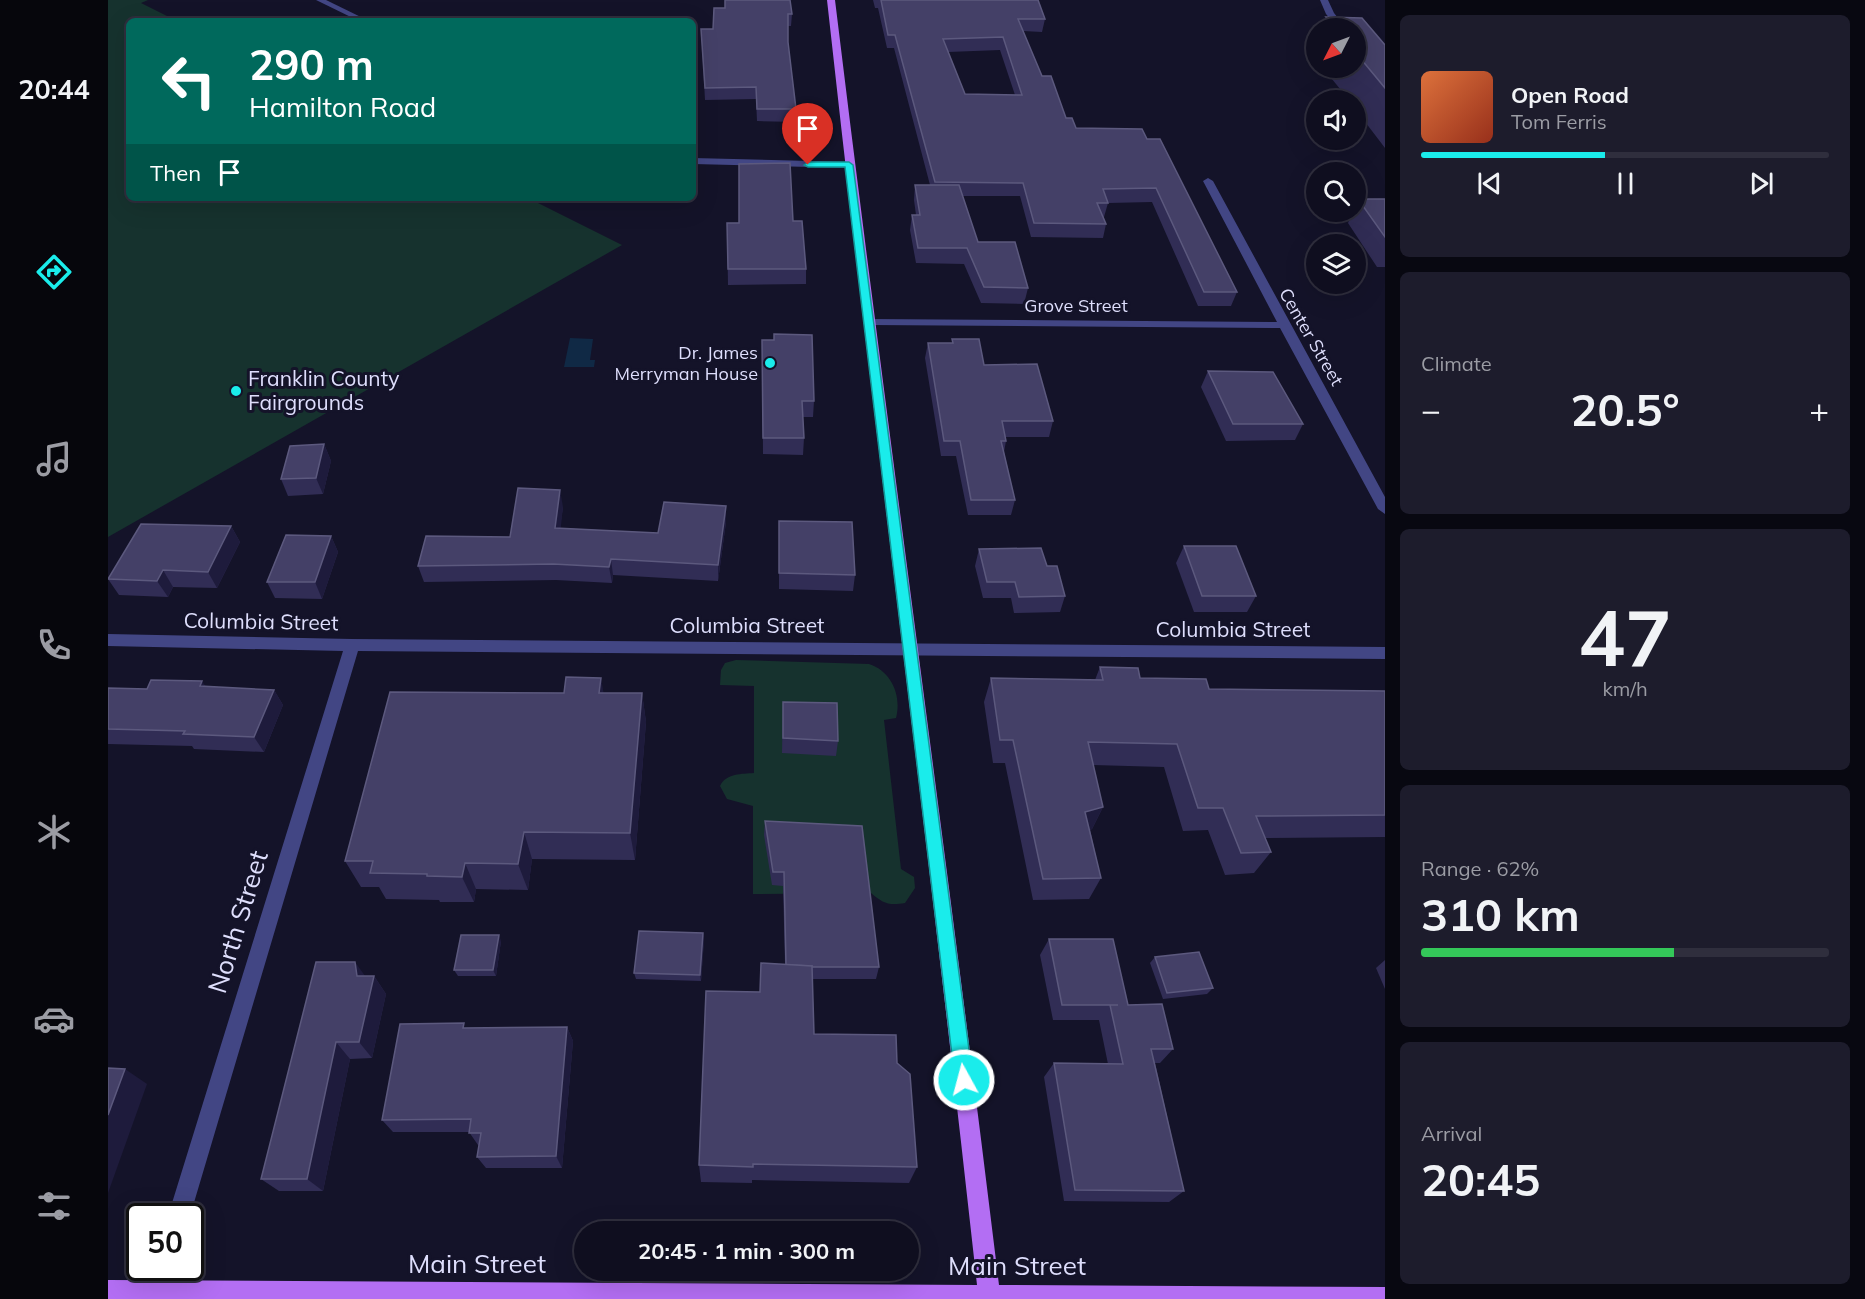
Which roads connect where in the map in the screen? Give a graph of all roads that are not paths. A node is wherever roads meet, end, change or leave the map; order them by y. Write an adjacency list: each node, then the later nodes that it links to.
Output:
1 (320, 0): 4 (street)
2 (831, 0): 7 (main road)
3 (1324, 0): 5 (street)
4 (358, 18)
5 (1333, 18)
6 (696, 161): 7 (street)
7 (849, 165): 9 (main road)
8 (1208, 181): 10 (street, Center Street)
9 (870, 322): 10 (street, Grove Street); 14 (main road)
10 (1282, 325): 11 (street, Center Street)
11 (1385, 509)
12 (108, 640): 13 (street, Columbia Street)
13 (352, 645): 14 (street, Columbia Street); 16 (street, North Street)
14 (909, 649): 15 (street, Columbia Street); 19 (main road)
15 (1385, 653)
16 (183, 1203)
17 (108, 1291): 18 (main road, Main Street)
18 (158, 1295): 19 (main road, Main Street)
19 (989, 1296): 20 (main road, Main Street)
20 (1385, 1298)

